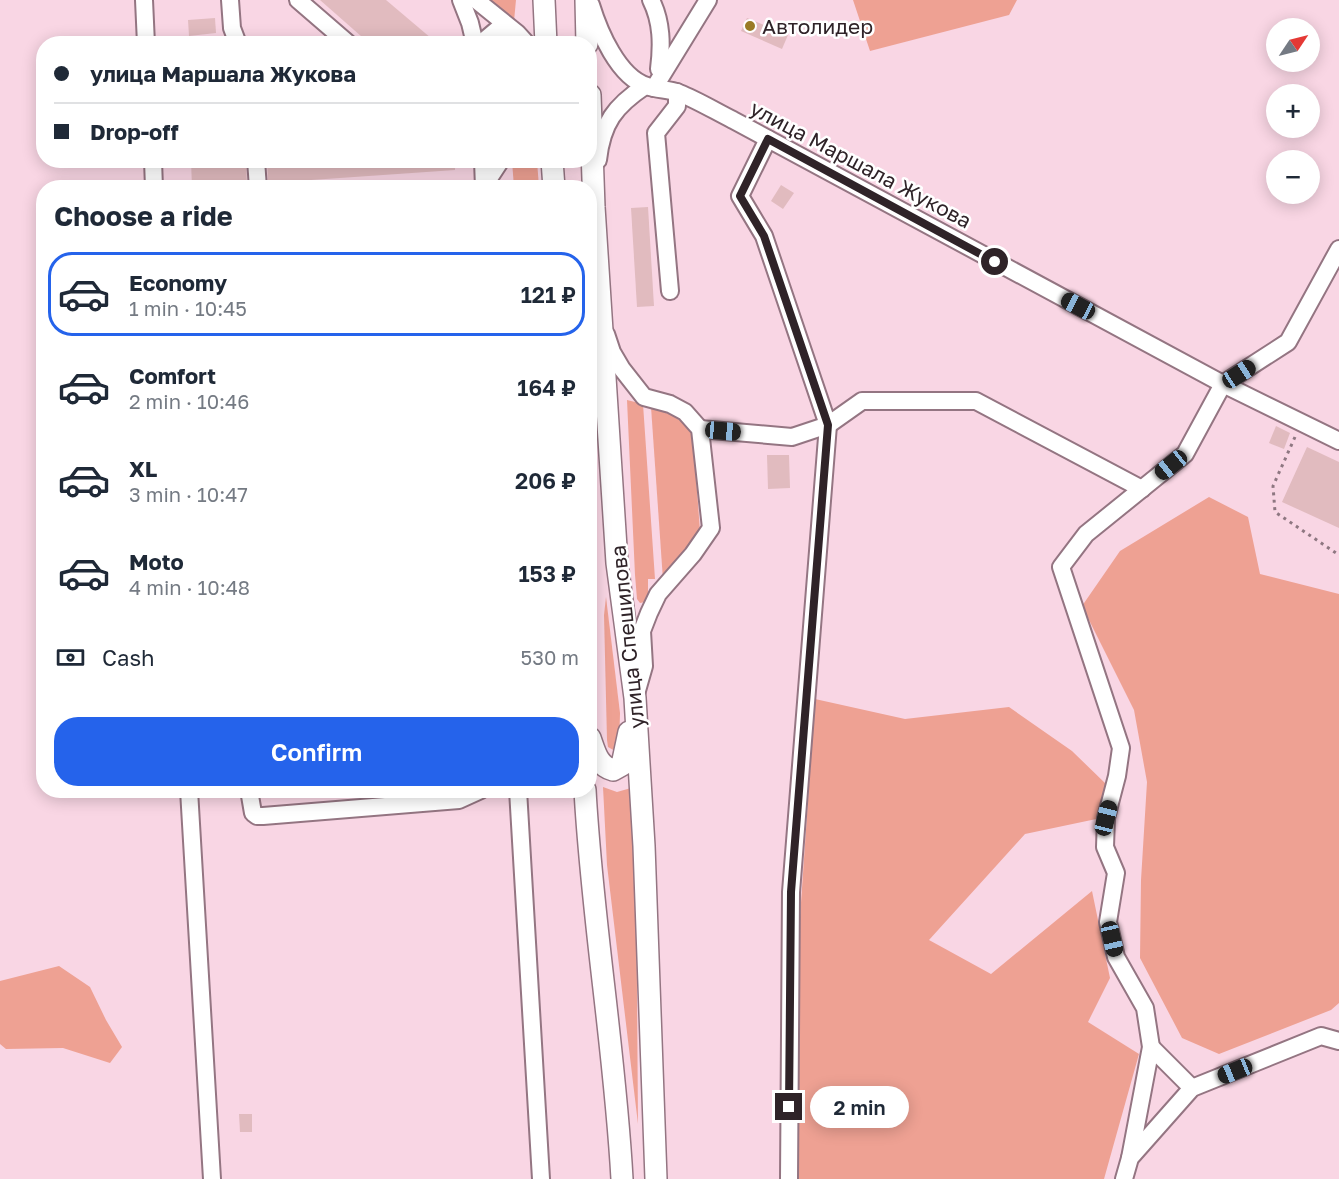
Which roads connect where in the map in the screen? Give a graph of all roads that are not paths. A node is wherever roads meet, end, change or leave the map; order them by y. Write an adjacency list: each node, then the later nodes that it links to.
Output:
1 (144, 0): 10 (street)
2 (230, 0): 11 (street)
3 (298, 0): 12 (street)
4 (461, 0): 13 (street)
5 (476, 0): 16 (street)
6 (544, 0): 17 (main road)
7 (588, 0): 18 (main road); 20 (street)
8 (707, 1): 20 (street)
9 (657, 4): 19 (street)
10 (146, 36)
11 (235, 36)
12 (340, 36)
13 (474, 36)
14 (488, 36): 15 (street)
15 (517, 36)
16 (520, 36)
17 (546, 36)
18 (587, 36)
19 (659, 69)
20 (650, 87): 21 (street, улица Маршала Жукова); 23 (street)
21 (677, 92): 22 (street, улица Маршала Жукова); 26 (street)
22 (768, 139): 28 (street, улица Маршала Жукова); 29 (street)
23 (597, 180)
24 (597, 249): 27 (main road, улица Спешилова)
25 (1339, 249): 28 (street)
26 (670, 291)
27 (602, 318): 30 (street); 33 (main road, улица Спешилова)
28 (1222, 384): 31 (street, улица Маршала Жукова); 32 (street)
29 (828, 425): 30 (street); 32 (street); 48 (street)
30 (700, 429): 33 (street)
31 (1339, 441)
32 (1142, 489): 41 (street)
33 (635, 698): 34 (main road); 47 (main road, улица Спешилова)
34 (597, 756)
35 (189, 798): 44 (street)
36 (250, 798): 37 (street)
37 (463, 798)
38 (518, 798): 45 (street)
39 (585, 798): 46 (main road)
40 (1339, 1041): 42 (street)
41 (1151, 1047): 42 (street); 43 (street)
42 (1192, 1088): 43 (street)
43 (1130, 1158): 49 (street)
44 (212, 1179)
45 (541, 1179)
46 (622, 1179)
47 (656, 1179)
48 (789, 1179)
49 (1124, 1179)

